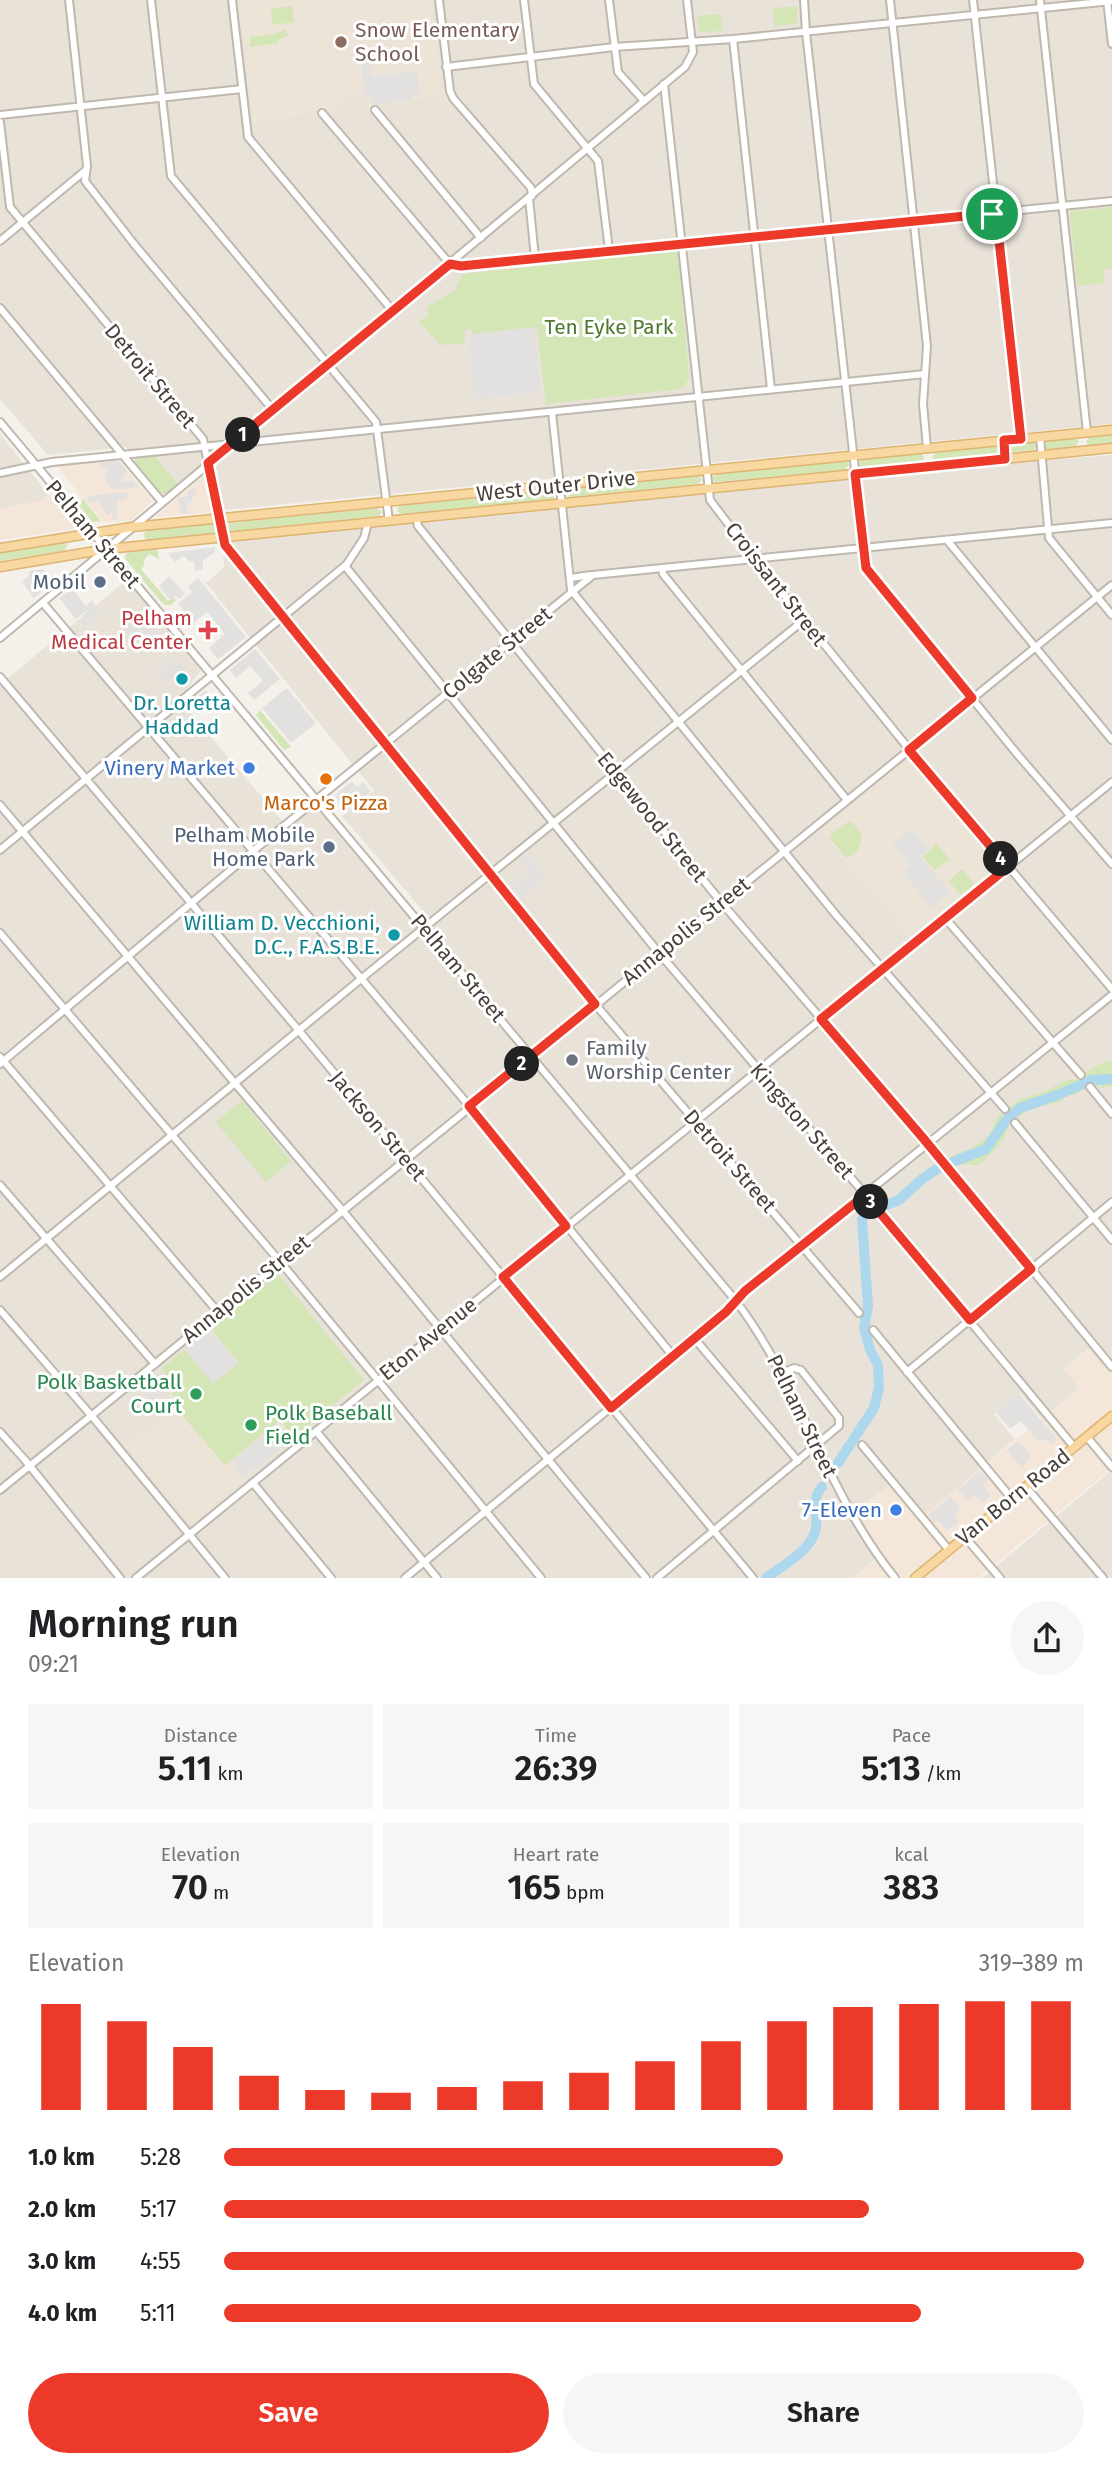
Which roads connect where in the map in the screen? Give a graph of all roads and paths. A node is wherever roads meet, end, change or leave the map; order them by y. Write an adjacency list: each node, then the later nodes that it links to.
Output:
1 (69, 0): 27 (street)
2 (151, 0): 25 (street)
3 (232, 0): 24 (street)
4 (439, 0): 22 (street)
5 (524, 0): 21 (street)
6 (609, 0): 20 (street)
7 (687, 0): 18 (street)
8 (804, 0): 16 (street)
9 (890, 0): 15 (street)
10 (973, 0): 14 (street)
11 (1040, 0): 13 (street)
12 (1109, 1): 13 (street); 19 (street)
13 (1041, 9): 14 (street); 36 (street)
14 (975, 15): 15 (street); 37 (street)
15 (893, 23): 16 (street); 38 (street)
16 (806, 32): 17 (street); 40 (street)
17 (733, 39): 18 (street); 41 (street)
18 (692, 41): 20 (street); 23 (street)
19 (1112, 44)
20 (614, 47): 21 (street); 26 (street)
21 (530, 58): 22 (street); 32 (street)
22 (446, 67): 34 (street)
23 (664, 84): 26 (street); 44 (street, Croissant Street)
24 (242, 89): 25 (street); 49 (street)
25 (161, 97): 27 (street); 50 (street)
26 (644, 101): 32 (street)
27 (80, 106): 30 (street); 33 (street)
28 (375, 110): 42 (street)
29 (322, 113): 47 (street)
30 (0, 116)
31 (0, 122): 39 (street, Detroit Street)
32 (588, 147): 34 (street); 45 (street)
33 (86, 170): 39 (street); 55 (street)
34 (530, 197): 42 (street); 46 (street)
35 (1112, 201): 36 (street)
36 (1062, 207): 37 (street); 60 (street)
37 (996, 213): 38 (street); 62 (street)
38 (914, 220): 40 (street); 51 (street)
39 (22, 222): 43 (street); 65 (street, Detroit Street)
40 (828, 230): 41 (street); 52 (street)
41 (755, 237): 44 (street); 53 (street)
42 (481, 238): 47 (street)
43 (0, 241)
44 (681, 245): 45 (street); 54 (street, Croissant Street)
45 (609, 250): 46 (street)
46 (535, 258): 47 (street)
47 (450, 264): 49 (street)
48 (0, 308): 68 (street)
49 (392, 310): 50 (street)
50 (328, 364): 55 (street); 58 (street)
51 (925, 374): 52 (street); 66 (street)
52 (844, 382): 53 (street); 70 (street)
53 (771, 389): 54 (street)
54 (698, 397): 56 (street); 75 (street, Croissant Street)
55 (273, 410): 64 (street)
56 (552, 412): 58 (street); 78 (street)
57 (0, 422): 73 (street, Pelham Street)
58 (378, 428): 64 (street); 81 (street)
59 (1112, 430): 60 (main road, West Outer Drive)
60 (1087, 432): 61 (main road, West Outer Drive)
61 (1040, 437): 62 (main road, West Outer Drive); 69 (street)
62 (1021, 439): 63 (main road, West Outer Drive)
63 (1004, 440): 66 (main road, West Outer Drive); 71 (main road)
64 (233, 443): 65 (street); 72 (street)
65 (205, 446): 68 (street); 72 (street, Detroit Street)
66 (928, 448): 70 (main road, West Outer Drive); 74 (main road)
67 (1112, 448): 69 (main road, West Outer Drive)
68 (123, 455): 73 (street); 80 (street)
69 (1042, 455): 71 (main road, West Outer Drive); 90 (street)
70 (853, 456): 75 (main road, West Outer Drive); 77 (street)
71 (1005, 459): 74 (main road, West Outer Drive)
72 (208, 463): 80 (street); 84 (street, Detroit Street)
73 (36, 465): 76 (street); 91 (street, Pelham Street)
74 (929, 467): 77 (main road, West Outer Drive)
75 (706, 471): 78 (main road, West Outer Drive); 79 (street, Croissant Street)
76 (0, 473)
77 (855, 474): 79 (main road, West Outer Drive); 97 (street)
78 (559, 486): 81 (main road, West Outer Drive); 82 (street)
79 (707, 489): 82 (main road, West Outer Drive); 100 (street, Croissant Street)
80 (162, 502): 88 (street)
81 (386, 503): 84 (main road, West Outer Drive); 85 (street)
82 (561, 503): 83 (main road, West Outer Drive); 105 (street)
83 (416, 518): 85 (main road, West Outer Drive); 114 (street, Edgewood Street)
84 (220, 520): 89 (main road, West Outer Drive); 93 (street, Detroit Street)
85 (389, 521): 86 (main road, West Outer Drive)
86 (368, 523): 93 (main road, West Outer Drive); 101 (street)
87 (1112, 523): 90 (street)
88 (132, 527): 89 (main road, West Outer Drive); 91 (main road, West Outer Drive); 98 (street)
89 (142, 528): 95 (main road)
90 (1049, 530): 94 (street); 108 (street)
91 (93, 533): 92 (main road, West Outer Drive); 98 (street, Pelham Street)
92 (66, 538): 96 (main road, West Outer Drive); 99 (main road)
93 (223, 538): 95 (main road, West Outer Drive); 111 (street, Detroit Street)
94 (947, 540): 97 (street); 115 (street)
95 (143, 546): 98 (main road, West Outer Drive)
96 (0, 548)
97 (862, 548): 100 (street); 120 (street)
98 (107, 550): 99 (main road, West Outer Drive); 109 (street); 117 (street, Pelham Street)
99 (68, 556): 102 (main road, West Outer Drive)
100 (755, 559): 103 (street); 112 (street, Croissant Street)
101 (345, 566): 111 (street); 119 (street, Kingston Street)
102 (0, 567)
103 (662, 569): 104 (street); 116 (street)
104 (593, 575): 105 (street); 107 (street, Colgate Street)
105 (570, 578): 107 (street)
106 (1112, 585): 108 (street, Annapolis Street)
107 (573, 592): 114 (street, Colgate Street); 121 (street)
108 (1097, 597): 110 (street); 115 (street, Annapolis Street)
109 (43, 603): 113 (street); 122 (street)
110 (1112, 615)
111 (282, 618): 117 (street); 124 (street, Detroit Street)
112 (804, 620): 116 (street); 125 (street, Croissant Street)
113 (0, 638)
114 (511, 643): 119 (street, Colgate Street); 126 (street, Edgewood Street)
115 (1035, 648): 120 (street, Annapolis Street); 123 (street)
116 (742, 671): 121 (street); 130 (street)
117 (212, 674): 122 (street); 129 (street, Pelham Street)
118 (0, 677): 127 (street, Jackson Street)
119 (448, 694): 124 (street, Colgate Street); 133 (street, Kingston Street)
120 (972, 698): 125 (street, Annapolis Street); 132 (street)
121 (678, 720): 126 (street); 136 (street)
122 (149, 727): 127 (street); 137 (street)
123 (1112, 740)
124 (384, 744): 129 (street, Colgate Street); 140 (street, Detroit Street)
125 (909, 750): 130 (street, Annapolis Street); 139 (street, Croissant Street)
126 (615, 772): 133 (street); 141 (street, Edgewood Street)
127 (85, 780): 134 (street); 142 (street, Jackson Street)
128 (1112, 782): 132 (street, Eton Avenue)
129 (316, 799): 137 (street, Colgate Street); 144 (street, Pelham Street)
130 (847, 800): 136 (street, Annapolis Street)
131 (0, 805): 134 (street)
132 (1071, 816): 138 (street); 139 (street, Eton Avenue)
133 (554, 822): 140 (street); 146 (street, Kingston Street)
134 (22, 832): 135 (street); 147 (street)
135 (0, 850)
136 (783, 851): 141 (street, Annapolis Street); 148 (street)
137 (253, 852): 142 (street, Colgate Street); 149 (street)
138 (1112, 864)
139 (1008, 867): 143 (street, Eton Avenue); 150 (street, Croissant Street)
140 (490, 874): 144 (street); 152 (street, Detroit Street)
141 (721, 902): 146 (street, Annapolis Street); 154 (street, Edgewood Street)
142 (191, 904): 147 (street, Colgate Street); 155 (street, Jackson Street)
143 (945, 918): 148 (street, Eton Avenue); 156 (street)
144 (425, 928): 149 (street); 157 (street, Pelham Street)
145 (0, 933): 153 (street)
146 (659, 953): 152 (street, Annapolis Street); 159 (street, Kingston Street)
147 (127, 957): 153 (street, Colgate Street); 161 (street)
148 (883, 969): 154 (street, Eton Avenue); 163 (street)
149 (362, 979): 155 (street); 164 (street)
150 (1112, 989)
151 (1112, 995): 156 (street)
152 (595, 1004): 157 (street, Annapolis Street); 167 (street, Detroit Street)
153 (63, 1009): 158 (street, Colgate Street); 169 (street)
154 (821, 1019): 159 (street, Eton Avenue); 170 (street, Edgewood Street)
155 (299, 1031): 161 (street); 171 (street, Jackson Street)
156 (1053, 1042): 160 (street); 163 (street)
157 (531, 1056): 164 (street, Annapolis Street); 172 (street, Pelham Street)
158 (1, 1061): 174 (street)
159 (758, 1070): 167 (street, Eton Avenue); 175 (street, Kingston Street)
160 (1080, 1075)
161 (235, 1083): 169 (street); 177 (street)
162 (1090, 1087): 166 (street)
163 (990, 1092): 165 (street); 170 (street)
164 (469, 1106): 171 (street, Annapolis Street); 179 (street)
165 (1005, 1109)
166 (1112, 1114)
167 (695, 1121): 172 (street, Eton Avenue); 182 (street, Detroit Street)
168 (1015, 1123): 178 (street)
169 (171, 1135): 174 (street); 183 (street)
170 (927, 1143): 175 (street); 184 (street, Edgewood Street)
171 (405, 1158): 177 (street, Annapolis Street); 186 (street, Jackson Street)
172 (630, 1174): 179 (street, Eton Avenue); 187 (street, Pelham Street)
173 (0, 1185): 180 (street)
174 (110, 1185): 180 (street); 189 (street)
175 (865, 1195): 182 (street); 191 (street, Kingston Street)
176 (1112, 1202): 178 (street)
177 (342, 1210): 183 (street, Annapolis Street); 192 (street)
178 (1093, 1217): 181 (street); 184 (street)
179 (566, 1226): 186 (street, Eton Avenue); 195 (street)
180 (46, 1239): 185 (street); 196 (street)
181 (1112, 1240)
182 (801, 1246): 187 (street); 190 (street, Detroit Street)
183 (280, 1262): 189 (street, Annapolis Street); 200 (street)
184 (1031, 1269): 191 (street); 197 (street, Edgewood Street)
185 (0, 1277)
186 (503, 1277): 192 (street, Eton Avenue); 201 (street, Jackson Street)
187 (736, 1301): 194 (street); 199 (street, Pelham Street)
188 (0, 1310): 202 (street)
189 (218, 1312): 196 (street, Annapolis Street)
190 (859, 1313)
191 (970, 1320): 198 (street); 209 (street, Kingston Street)
192 (440, 1329): 200 (street, Eton Avenue); 210 (street)
193 (873, 1330): 198 (street)
194 (694, 1338): 195 (street); 211 (street)
195 (673, 1356): 201 (street)
196 (155, 1364): 202 (street, Annapolis Street)
197 (1112, 1367)
198 (906, 1372): 217 (street)
199 (782, 1373): 208 (street, Pelham Street); 208 (street)
200 (378, 1379): 204 (street, Eton Avenue); 218 (street)
201 (611, 1408): 210 (street); 219 (street, Jackson Street)
202 (91, 1416): 212 (street, Annapolis Street); 220 (street)
203 (1112, 1416): 206 (main road, Van Born Road)
204 (316, 1431): 214 (street, Eton Avenue); 223 (street)
205 (0, 1433): 212 (street)
206 (1087, 1437): 209 (main road, Van Born Road); 213 (street)
207 (862, 1445): 222 (street)
208 (816, 1446): 211 (street); 234 (street, Pelham Street)
209 (1074, 1447): 215 (main road, Van Born Road)
210 (548, 1460): 218 (street); 231 (street)
211 (798, 1461): 219 (street)
212 (30, 1466): 216 (street, Annapolis Street); 224 (street)
213 (1112, 1467)
214 (253, 1483): 220 (street, Eton Avenue); 227 (street)
215 (1026, 1487): 217 (main road, Van Born Road); 237 (street)
216 (0, 1490)
217 (1012, 1499): 221 (main road, Van Born Road)
218 (485, 1512): 223 (street); 230 (street)
219 (714, 1531): 232 (street); 233 (street, Jackson Street)
220 (189, 1534): 225 (street, Eton Avenue); 226 (street)
221 (965, 1537): 222 (main road, Van Born Road); 236 (street)
222 (949, 1550): 235 (main road, Van Born Road)
223 (424, 1562): 228 (street); 229 (street)
224 (120, 1578)
225 (136, 1578)
226 (225, 1578)
227 (331, 1578)
228 (405, 1578)
229 (437, 1578)
230 (541, 1578)
231 (646, 1578)
232 (657, 1578)
233 (752, 1578)
234 (895, 1578)
235 (915, 1578)
236 (1000, 1578)
237 (1103, 1578)

